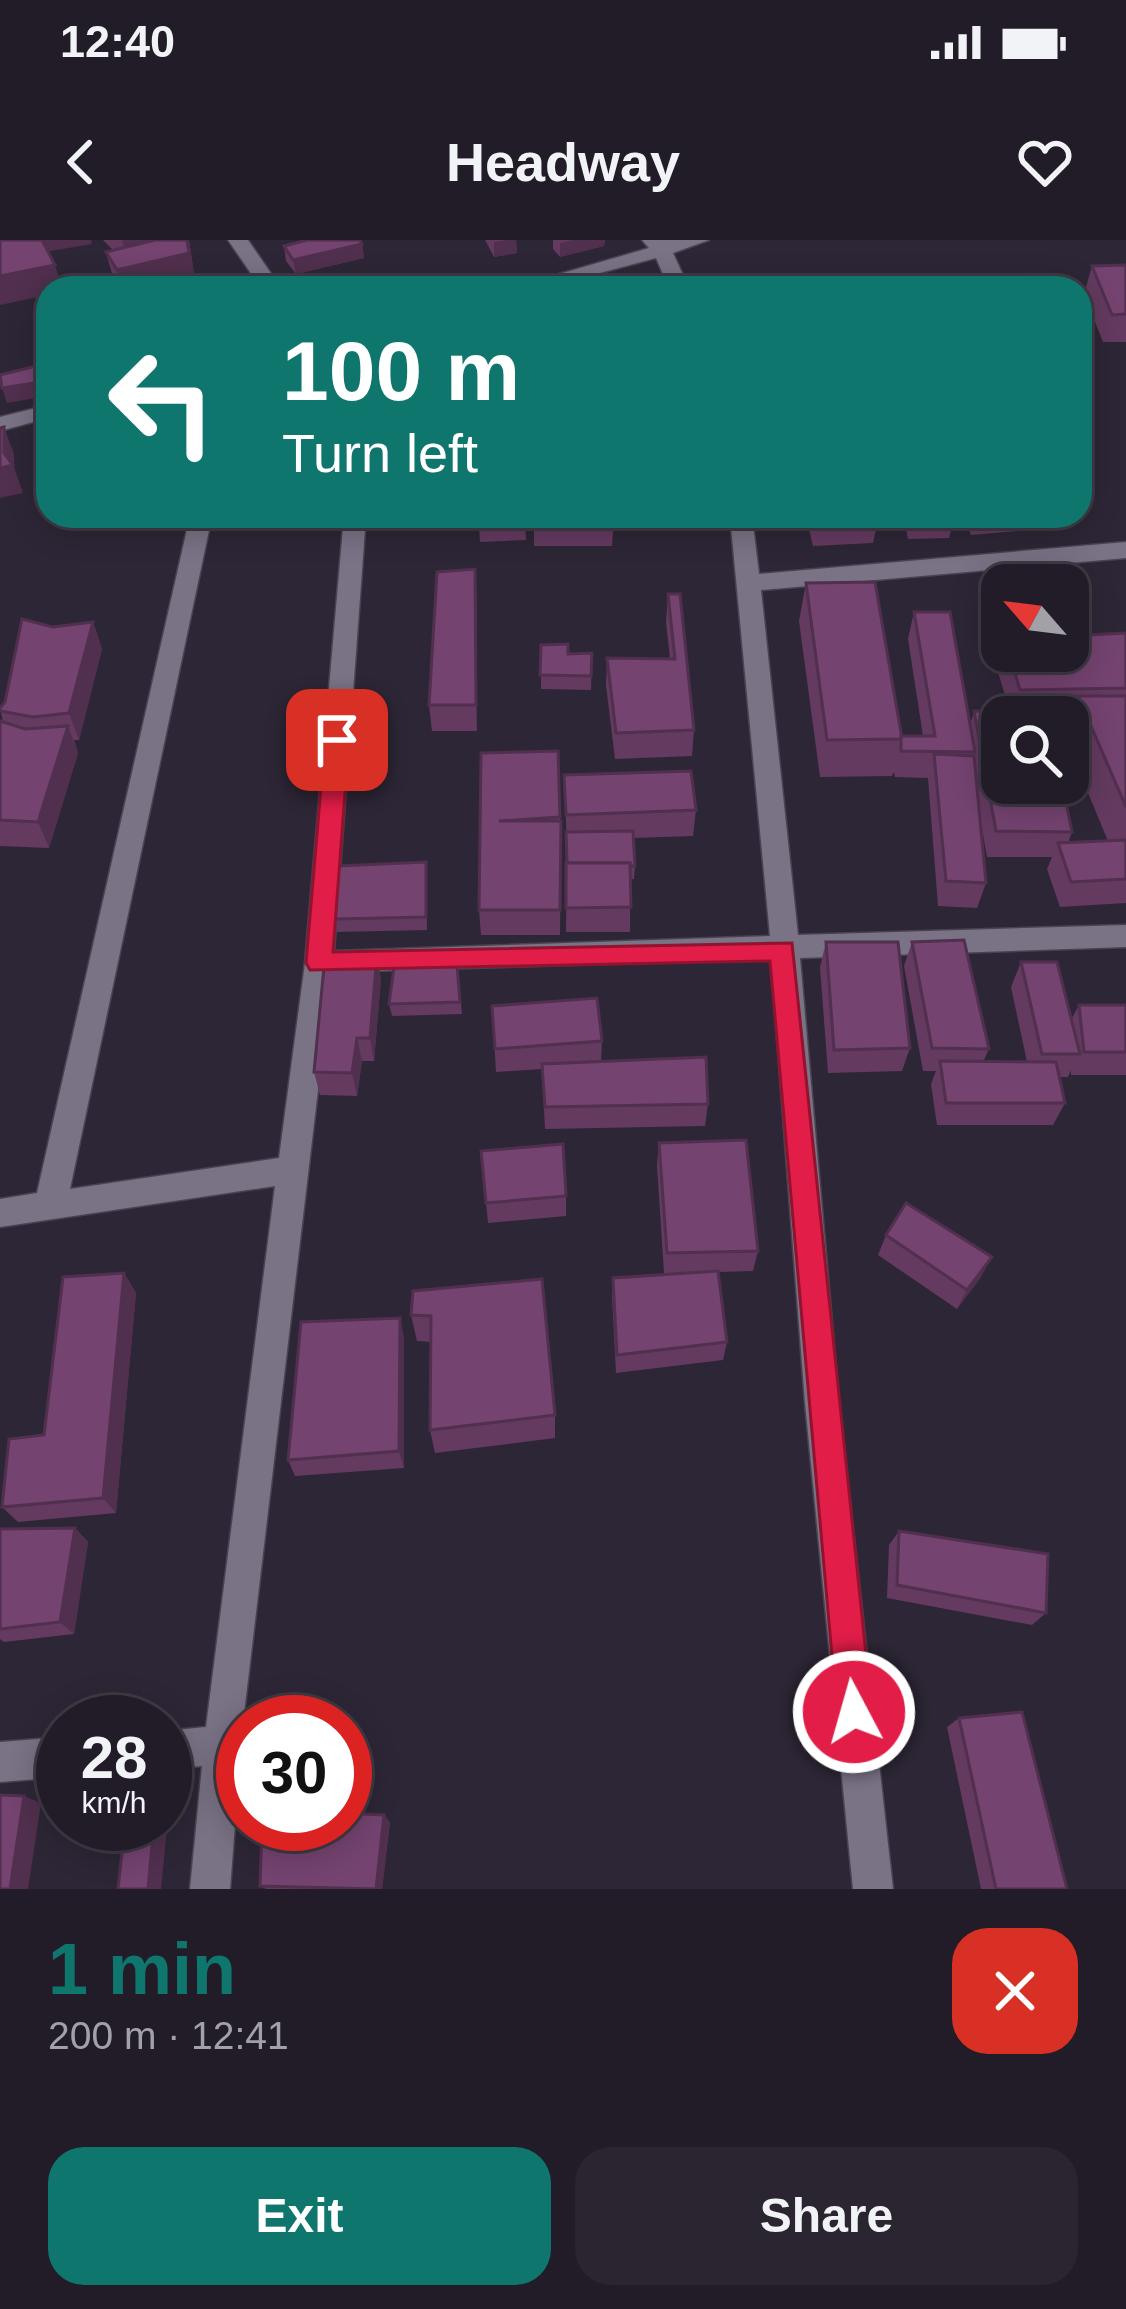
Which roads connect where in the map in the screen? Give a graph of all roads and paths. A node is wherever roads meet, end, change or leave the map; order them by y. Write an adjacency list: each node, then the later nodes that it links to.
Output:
1 (238, 240): 4 (street)
2 (699, 240): 3 (street)
3 (657, 245): 5 (street); 6 (street)
4 (264, 276)
5 (558, 276)
6 (673, 276)
7 (36, 414): 8 (street)
8 (0, 424)
9 (198, 528): 18 (street)
10 (355, 528): 16 (street)
11 (743, 528): 13 (street)
12 (1126, 550): 13 (street)
13 (750, 583): 15 (street)
14 (1126, 936): 15 (street)
15 (782, 951): 16 (street); 25 (street)
16 (319, 963): 17 (street)
17 (292, 1170): 18 (street); 20 (street)
18 (51, 1204): 19 (street)
19 (0, 1213)
20 (230, 1695)
21 (36, 1759): 22 (street)
22 (0, 1762)
23 (216, 1827): 24 (street)
24 (210, 1889)
25 (873, 1889)

